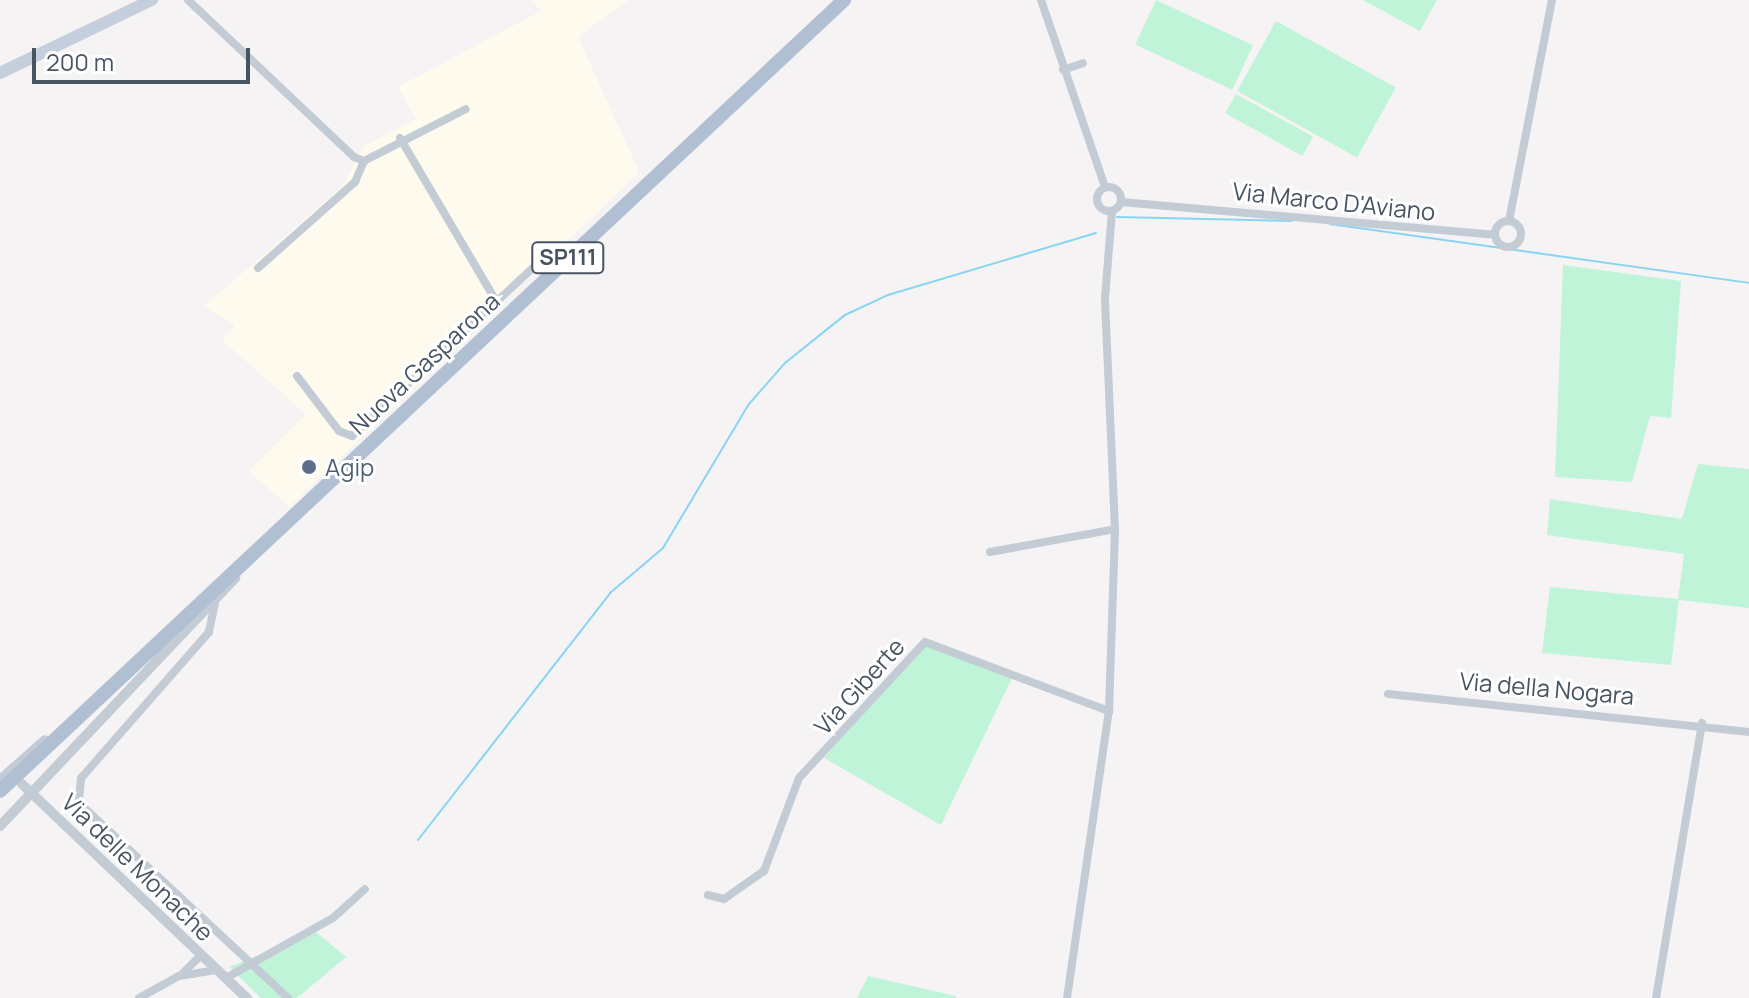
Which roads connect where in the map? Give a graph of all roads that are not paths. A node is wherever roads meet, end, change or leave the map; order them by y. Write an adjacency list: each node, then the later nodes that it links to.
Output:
1 (152, 0): 8 (main road)
2 (188, 0): 11 (street)
3 (844, 0): 21 (main road, Nuova Gasparona / SP111)
4 (1041, 0): 7 (street)
5 (1552, 0): 15 (street)
6 (1083, 63): 7 (street)
7 (1063, 70): 12 (street)
8 (0, 73)
9 (466, 109): 10 (street)
10 (400, 138): 11 (street); 19 (street)
11 (364, 161): 18 (street)
12 (1105, 187): 13 (street); 14 (street)
13 (1121, 202): 14 (street); 16 (street, Via Marco D'Aviano)
14 (1112, 211): 24 (street)
15 (1509, 221): 16 (street); 16 (street, Via Marco D'Aviano)
16 (1495, 235)
17 (549, 253): 19 (street)
18 (258, 268)
19 (495, 299): 20 (street)
20 (475, 317): 21 (street); 22 (street)
21 (488, 333): 23 (main road, Nuova Gasparona / SP111)
22 (297, 376)
23 (291, 517): 26 (street); 28 (main road, Nuova Gasparona / SP111)
24 (1115, 529): 25 (street); 29 (street)
25 (990, 552)
26 (215, 603): 32 (street); 43 (street)
27 (1388, 694): 30 (street, Via della Nogara)
28 (86, 710): 33 (street); 35 (main road, Nuova Gasparona / SP111)
29 (1109, 711): 41 (street, Via Giberte); 49 (street)
30 (1702, 723): 31 (street, Via della Nogara); 50 (street)
31 (1749, 732)
32 (54, 772): 36 (street); 37 (street)
33 (0, 780)
34 (22, 784): 36 (street, Via delle Monache)
35 (0, 791)
36 (32, 794): 37 (street, Via delle Monache); 38 (street)
37 (50, 810): 38 (street); 42 (street, Via delle Monache)
38 (16, 811): 39 (street)
39 (0, 826)
40 (365, 889): 43 (street)
41 (708, 895)
42 (201, 955): 44 (street, Via delle Monache); 45 (street)
43 (255, 962): 44 (street); 48 (street)
44 (222, 974): 45 (street); 47 (street, Via delle Monache)
45 (179, 976): 46 (street)
46 (139, 998)
47 (247, 998)
48 (288, 998)
49 (1067, 998)
50 (1656, 998)

